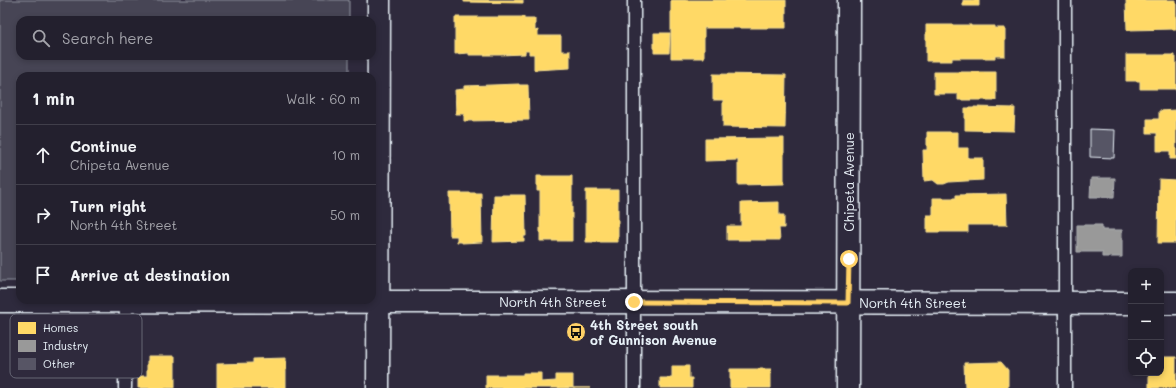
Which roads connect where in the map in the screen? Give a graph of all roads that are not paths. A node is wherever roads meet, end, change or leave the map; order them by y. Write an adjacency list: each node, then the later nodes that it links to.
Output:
1 (379, 0): 7 (street)
2 (634, 0): 8 (lane)
3 (849, 0): 9 (street, Chipeta Avenue)
4 (1065, 0): 10 (lane)
5 (0, 301): 6 (street, North 4th Street)
6 (16, 301)
7 (378, 302): 8 (street, North 4th Street); 18 (street)
8 (634, 302): 9 (street, North 4th Street); 19 (lane)
9 (848, 303): 10 (street, North 4th Street); 20 (street, Chipeta Avenue)
10 (1065, 303): 11 (street, North 4th Street); 21 (lane)
11 (1128, 303)
12 (1164, 303): 14 (street)
13 (126, 304): 15 (lane)
14 (1176, 304)
15 (126, 314)
16 (125, 378): 17 (lane)
17 (125, 388)
18 (378, 388)
19 (634, 388)
20 (848, 388)
21 (1064, 388)

